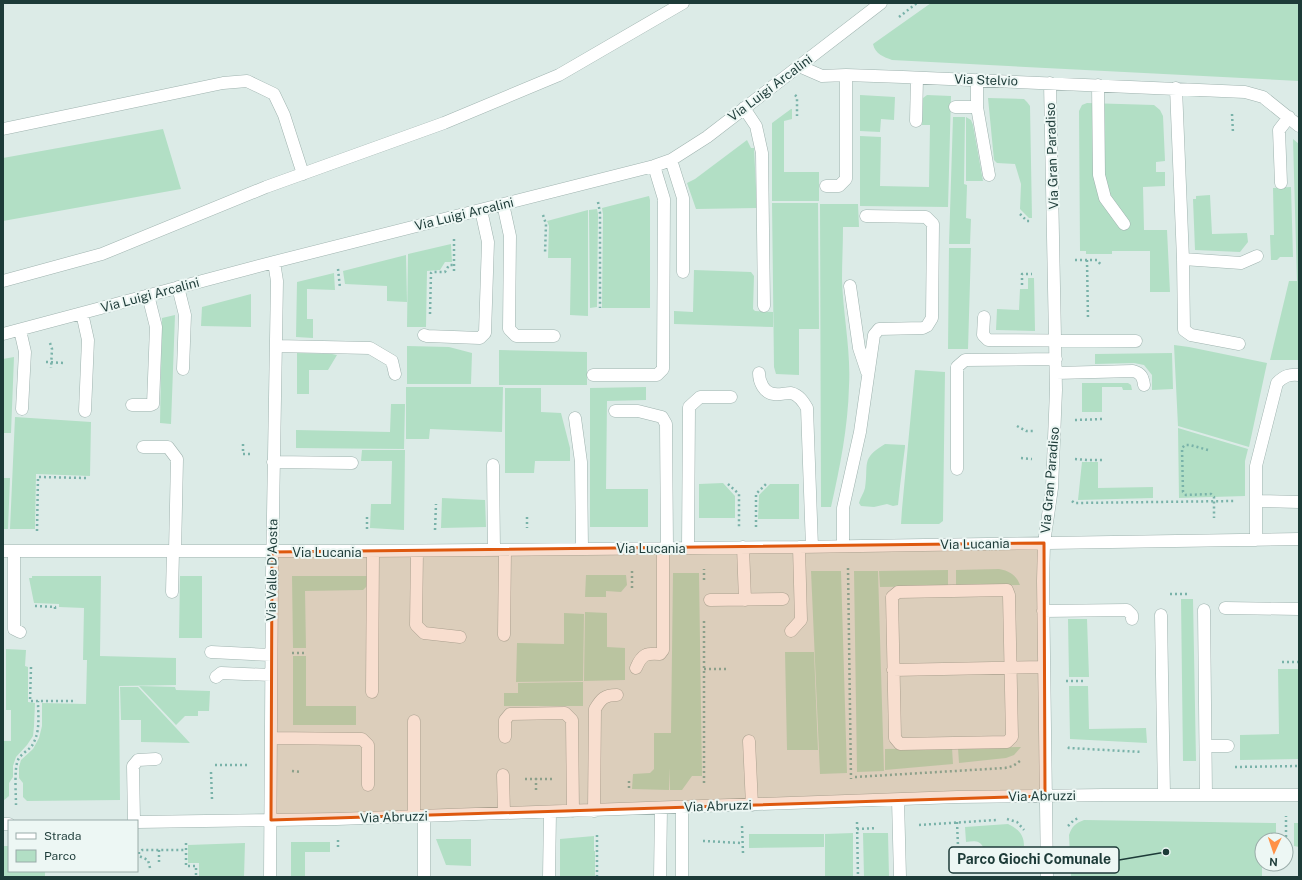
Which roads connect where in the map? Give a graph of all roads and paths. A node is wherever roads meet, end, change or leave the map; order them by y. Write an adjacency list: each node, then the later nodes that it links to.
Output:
1 (683, 3): 19 (street)
2 (881, 3): 3 (street, Via Luigi Arcalini)
3 (799, 66): 4 (street, Via Stelvio); 12 (street, Via Luigi Arcalini)
4 (846, 75): 5 (street, Via Stelvio); 23 (street)
5 (918, 78): 6 (street, Via Stelvio); 14 (street)
6 (978, 80): 7 (street, Via Stelvio); 11 (street)
7 (1050, 83): 8 (street, Via Stelvio); 34 (street, Via Gran Paradiso)
8 (1098, 85): 9 (street, Via Stelvio); 31 (street)
9 (1176, 88): 13 (street, Via Stelvio); 37 (street)
10 (955, 107): 11 (street)
11 (977, 107): 20 (street)
12 (744, 108): 17 (street, Via Luigi Arcalini); 46 (street)
13 (1289, 117): 15 (street, Via Stelvio); 22 (street)
14 (916, 121)
15 (1299, 126)
16 (3, 129): 19 (street)
17 (671, 160): 18 (street, Via Luigi Arcalini); 41 (street)
18 (654, 166): 21 (street, Via Luigi Arcalini); 66 (street)
19 (303, 174): 42 (street)
20 (989, 175)
21 (593, 182): 24 (street, Via Luigi Arcalini); 47 (path)
22 (1281, 183)
23 (826, 186)
24 (538, 195): 25 (street, Via Luigi Arcalini); 32 (path)
25 (503, 204): 26 (street, Via Luigi Arcalini); 53 (street)
26 (481, 210): 29 (street, Via Luigi Arcalini); 52 (street)
27 (1020, 214): 30 (path)
28 (866, 216): 67 (street)
29 (450, 218): 36 (street, Via Luigi Arcalini); 38 (path)
30 (1027, 221)
31 (1124, 224)
32 (546, 254)
33 (1257, 256): 37 (street)
34 (1054, 260): 35 (path); 54 (street, Via Gran Paradiso)
35 (1087, 260): 39 (path); 55 (path)
36 (274, 262): 44 (street, Via Luigi Arcalini); 58 (street, Via Valle D'Aosta)
37 (1183, 262): 57 (street)
38 (454, 265): 40 (path); 52 (path)
39 (1101, 266)
40 (454, 271)
41 (683, 272)
42 (3, 281)
43 (850, 286): 67 (street)
44 (178, 288): 45 (street, Via Luigi Arcalini); 62 (street)
45 (148, 295): 48 (street, Via Luigi Arcalini); 71 (street)
46 (764, 306)
47 (600, 308)
48 (82, 313): 50 (street, Via Luigi Arcalini); 61 (street)
49 (984, 317): 54 (street)
50 (20, 330): 51 (street, Via Luigi Arcalini); 60 (street)
51 (3, 334)
52 (427, 335)
53 (554, 336)
54 (1056, 341): 55 (street); 59 (street, Via Gran Paradiso)
55 (1089, 341): 56 (street)
56 (1136, 341)
57 (1238, 344)
58 (276, 346): 65 (street); 85 (street, Via Valle D'Aosta)
59 (1056, 359): 64 (street, Via Gran Paradiso); 89 (street)
60 (25, 361): 61 (path); 72 (street)
61 (87, 364): 73 (street)
62 (183, 369)
63 (759, 373): 106 (street)
64 (1056, 373): 69 (street); 79 (street, Via Gran Paradiso)
65 (395, 374)
66 (593, 375)
67 (867, 375): 102 (street)
68 (1299, 375): 95 (street)
69 (1144, 385)
70 (731, 397): 108 (street)
71 (132, 405)
72 (22, 409)
73 (85, 411)
74 (615, 411): 107 (street)
75 (1076, 413): 78 (path)
76 (575, 418): 110 (street)
77 (1103, 419): 78 (path)
78 (1076, 420): 79 (path)
79 (1055, 421): 82 (street, Via Gran Paradiso)
80 (143, 447): 116 (street)
81 (1208, 450): 94 (path)
82 (1053, 457): 83 (path); 101 (street, Via Gran Paradiso)
83 (1076, 459): 84 (path); 88 (path)
84 (1102, 460)
85 (273, 462): 86 (street); 117 (street, Via Valle D'Aosta)
86 (352, 463)
87 (493, 466): 111 (street)
88 (1075, 467)
89 (957, 470)
90 (87, 478): 113 (path)
91 (728, 484): 103 (path)
92 (766, 484): 104 (path)
93 (1073, 495): 94 (path)
94 (1214, 501): 97 (path); 100 (path)
95 (1256, 502): 96 (street); 97 (street)
96 (1299, 502)
97 (1256, 520): 99 (street)
98 (1299, 539): 99 (street, Via Lucania)
99 (1256, 540): 100 (street, Via Lucania)
100 (1214, 541): 101 (street, Via Lucania)
101 (1044, 543): 102 (street, Via Lucania); 128 (street, Via Gran Paradiso)
102 (845, 546): 106 (street, Via Lucania); 173 (path)
103 (741, 547): 104 (street, Via Lucania); 109 (street, Via Lucania); 122 (street)
104 (756, 547): 105 (street, Via Lucania)
105 (799, 547): 106 (street, Via Lucania); 132 (street)
106 (812, 547)
107 (665, 548): 108 (street, Via Lucania); 110 (street, Via Lucania); 142 (street)
108 (688, 548): 109 (street, Via Lucania)
109 (704, 548): 118 (path)
110 (582, 549): 111 (street, Via Lucania)
111 (500, 550): 115 (street, Via Lucania); 134 (street)
112 (8, 551): 113 (street, Via Lucania); 133 (street)
113 (37, 551): 116 (street, Via Lucania)
114 (373, 551): 115 (street, Via Lucania); 117 (street, Via Lucania); 149 (street)
115 (417, 551): 135 (street)
116 (174, 552): 117 (street, Via Lucania); 119 (street)
117 (272, 552): 137 (street, Via Valle D'Aosta)
118 (704, 585)
119 (172, 592)
120 (783, 599): 122 (street)
121 (710, 600): 122 (street)
122 (745, 600)
123 (32, 606): 126 (path)
124 (1225, 608): 125 (street)
125 (1299, 608)
126 (55, 610)
127 (1204, 610): 158 (street)
128 (1043, 611): 131 (street); 141 (street, Via Gran Paradiso)
129 (704, 613): 144 (path)
130 (1161, 615): 167 (street)
131 (1132, 619)
132 (791, 631)
133 (20, 632)
134 (504, 635)
135 (460, 637)
136 (211, 652): 137 (street)
137 (271, 654): 147 (street, Via Valle D'Aosta)
138 (1282, 662): 139 (path)
139 (1299, 662)
140 (31, 667): 151 (path)
141 (1044, 667): 143 (street); 170 (street, Via Gran Paradiso)
142 (636, 668)
143 (1011, 668): 146 (street); 146 (street); 157 (street)
144 (704, 669): 145 (path); 175 (path)
145 (728, 669)
146 (894, 670): 157 (street)
147 (271, 675): 148 (street); 155 (street, Via Valle D'Aosta)
148 (216, 677)
149 (372, 692)
150 (617, 695): 179 (street)
151 (38, 701): 152 (path); 177 (path)
152 (76, 701)
153 (414, 722): 183 (street)
154 (505, 737): 165 (street)
155 (271, 738): 162 (street, Via Valle D'Aosta); 166 (street)
156 (750, 741): 174 (street)
157 (955, 743): 171 (path)
158 (1206, 746): 159 (street); 168 (street)
159 (1228, 746)
160 (156, 759): 188 (street)
161 (215, 764): 162 (path)
162 (271, 765): 189 (street, Via Valle D'Aosta)
163 (212, 772): 190 (path)
164 (503, 777): 165 (path); 182 (street)
165 (573, 778): 180 (street)
166 (368, 785)
167 (1164, 795): 168 (street, Via Abruzzi); 170 (street, Via Abruzzi)
168 (1206, 795): 169 (street, Via Abruzzi)
169 (1293, 795): 186 (path)
170 (1045, 796): 171 (street, Via Abruzzi); 216 (street, Via Gran Paradiso)
171 (957, 798): 172 (street, Via Abruzzi); 193 (path)
172 (898, 800): 173 (street, Via Abruzzi); 194 (street)
173 (854, 802): 174 (street, Via Abruzzi); 195 (path)
174 (746, 805): 175 (street, Via Abruzzi); 200 (path)
175 (704, 806): 176 (street, Via Abruzzi)
176 (682, 807): 178 (street, Via Abruzzi); 199 (street)
177 (16, 808)
178 (660, 808): 179 (street, Via Abruzzi); 212 (street)
179 (596, 810): 180 (street, Via Abruzzi); 211 (path)
180 (573, 811): 181 (street, Via Abruzzi)
181 (550, 812): 182 (street, Via Abruzzi); 210 (street)
182 (504, 813): 183 (street, Via Abruzzi)
183 (419, 816): 189 (street, Via Abruzzi); 209 (street)
184 (1083, 817): 196 (path)
185 (1279, 819): 186 (path)
186 (1286, 819): 187 (path); 197 (path)
187 (1293, 819)
188 (134, 820)
189 (271, 820): 190 (street, Via Abruzzi); 208 (street, Via Valle D'Aosta)
190 (213, 821): 192 (street, Via Abruzzi)
191 (138, 822): 192 (street, Via Abruzzi)
192 (186, 822): 203 (path)
193 (957, 823): 194 (path); 198 (path); 201 (path)
194 (898, 827): 195 (path); 215 (street)
195 (857, 829): 214 (path)
196 (1066, 831)
197 (1286, 832)
198 (1026, 834)
199 (682, 840): 200 (path); 213 (street)
200 (742, 843): 204 (path)
201 (958, 846)
202 (158, 850): 203 (path); 205 (path); 206 (path)
203 (186, 850): 207 (path)
204 (743, 853)
205 (159, 864)
206 (150, 868)
207 (196, 877)
208 (270, 877)
209 (424, 877)
210 (549, 877)
211 (597, 877)
212 (660, 877)
213 (682, 877)
214 (858, 877)
215 (900, 877)
216 (1047, 877)

